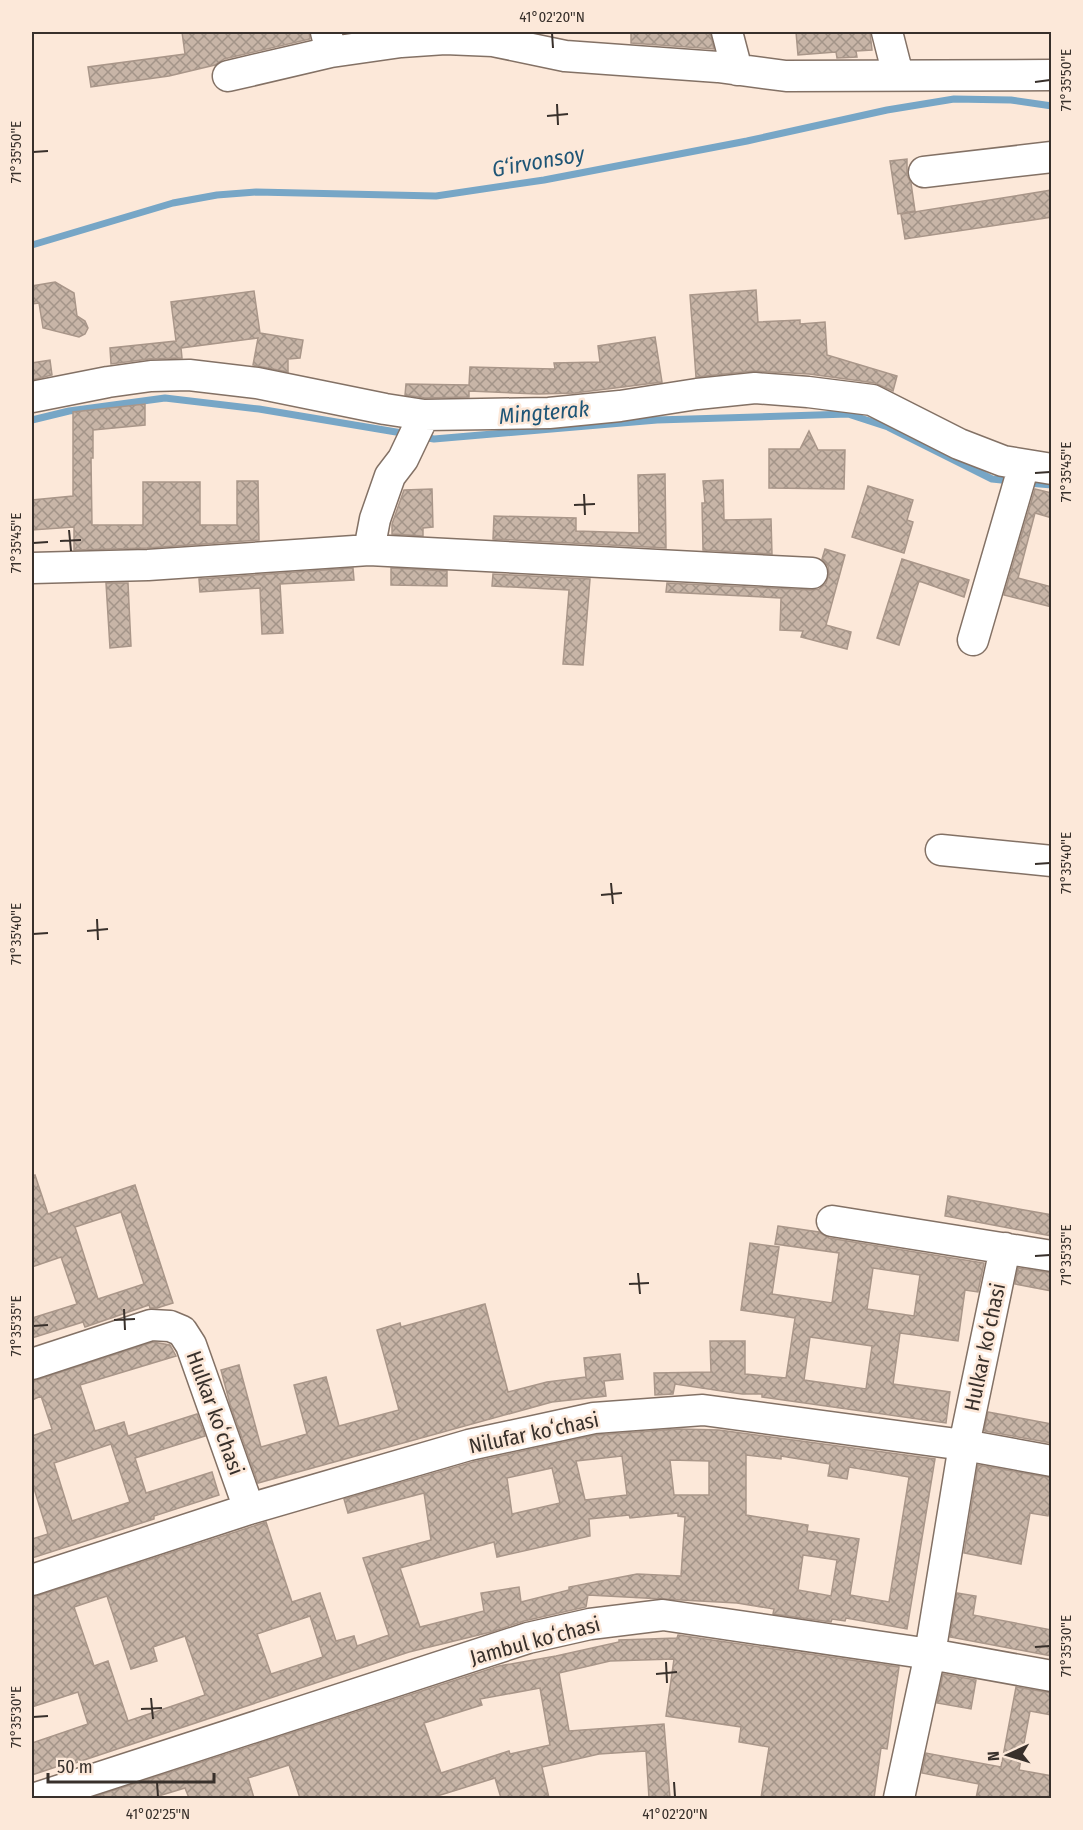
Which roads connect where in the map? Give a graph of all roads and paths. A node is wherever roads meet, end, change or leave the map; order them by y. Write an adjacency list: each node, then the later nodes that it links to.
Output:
1 (727, 32): 5 (street)
2 (887, 32): 6 (street)
3 (328, 42): 4 (street); 8 (street)
4 (562, 44): 5 (street)
5 (737, 70): 6 (street)
6 (898, 75): 7 (street)
7 (1052, 75)
8 (228, 76)
9 (1052, 157): 10 (street)
10 (924, 172)
11 (32, 397): 12 (street)
12 (422, 422): 13 (street); 14 (street)
13 (1038, 467): 17 (street)
14 (369, 550): 15 (street); 16 (street)
15 (32, 568)
16 (812, 573)
17 (973, 640)
18 (941, 850): 19 (street)
19 (1052, 861)
20 (832, 1221): 21 (street)
21 (1005, 1248): 22 (street); 24 (street, Hulkar koʻchasi)
22 (1052, 1256)
23 (32, 1364): 26 (street, Hulkar koʻchasi)
24 (964, 1445): 25 (street, Nilufar koʻchasi); 26 (street, Nilufar koʻchasi); 28 (street, Hulkar koʻchasi)
25 (1052, 1461)
26 (249, 1509): 27 (street, Nilufar koʻchasi)
27 (32, 1580)
28 (930, 1654): 29 (street, Jambul koʻchasi); 30 (street, Jambul koʻchasi); 31 (street, Hulkar koʻchasi)
29 (1052, 1676)
30 (36, 1798)
31 (899, 1798)

